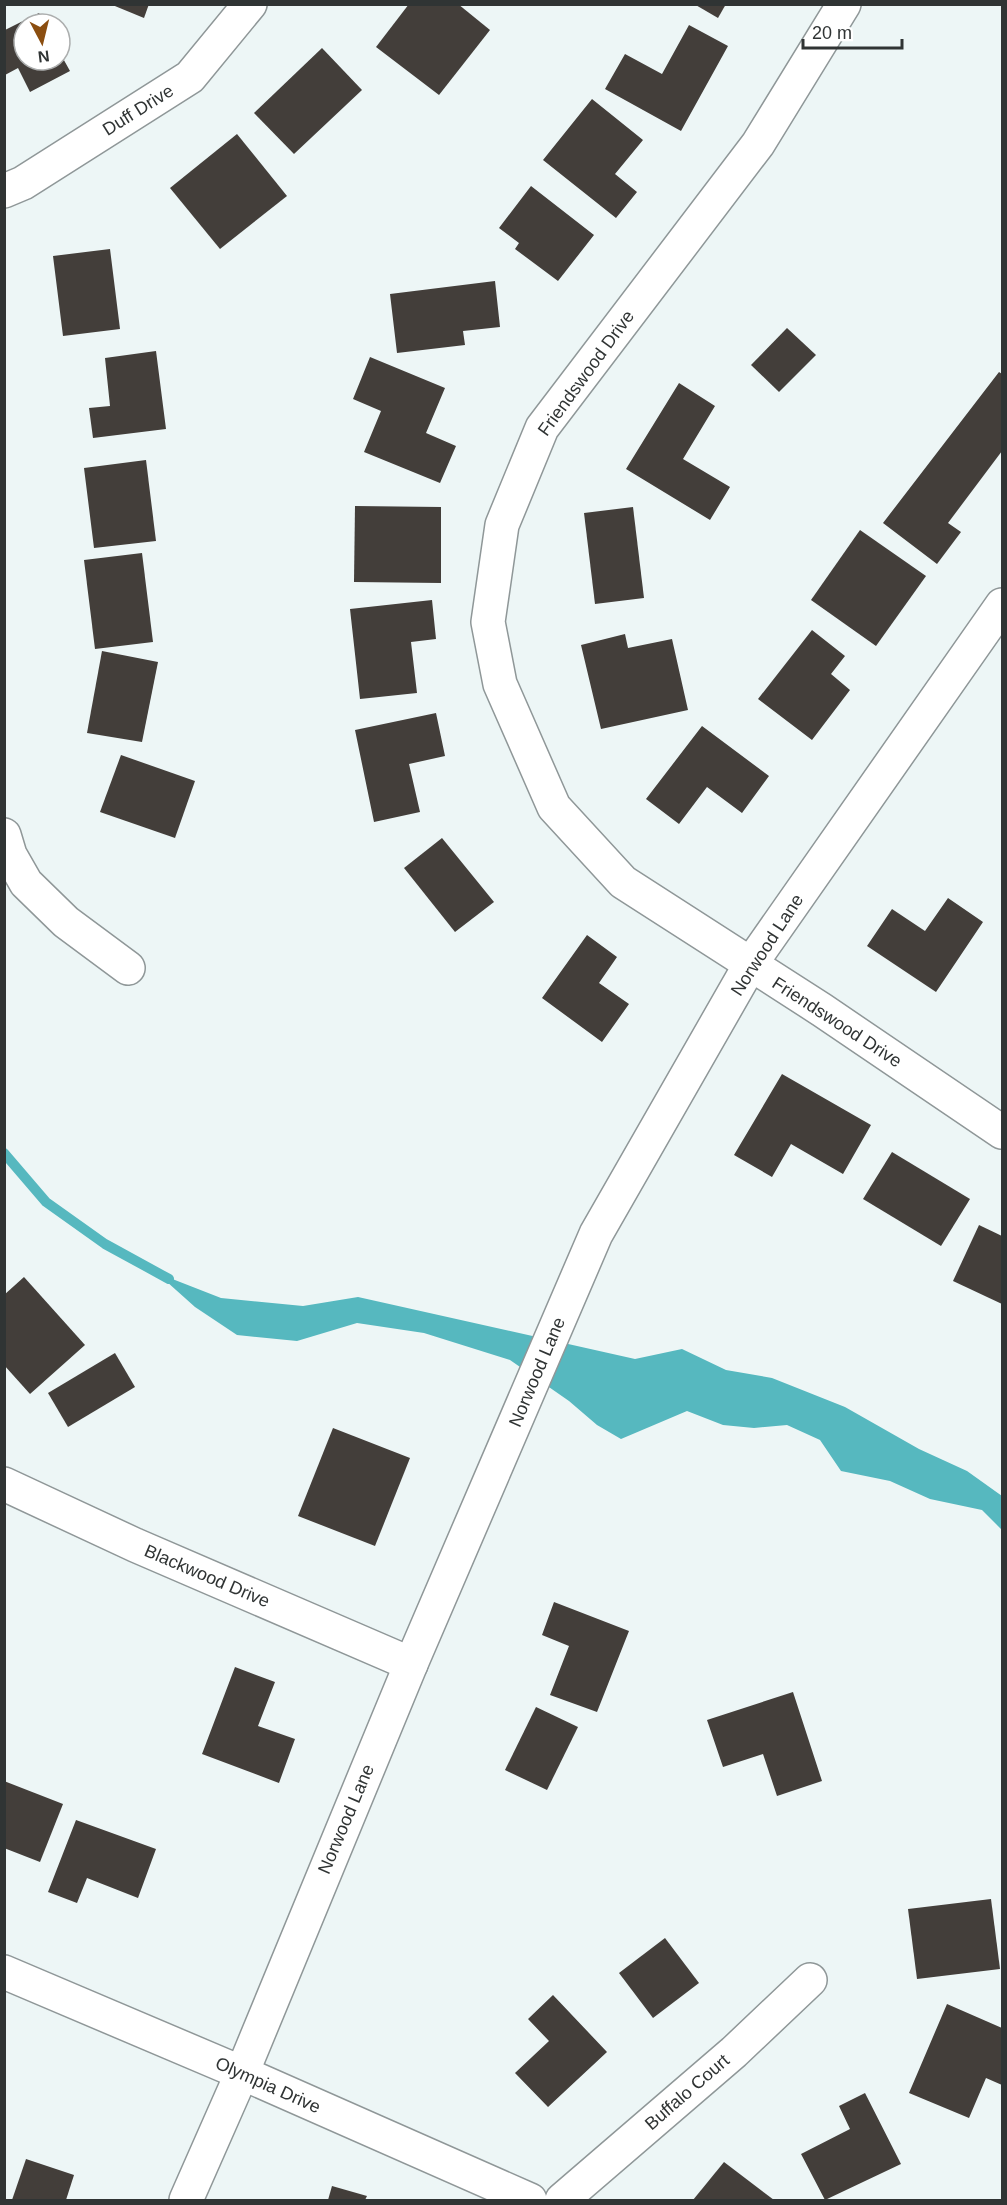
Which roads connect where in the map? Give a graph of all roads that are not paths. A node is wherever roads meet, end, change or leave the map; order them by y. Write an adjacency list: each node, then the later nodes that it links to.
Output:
1 (250, 4): 3 (street, Duff Drive)
2 (844, 4): 6 (street, Friendswood Drive)
3 (4, 191)
4 (1002, 605): 6 (street, Norwood Lane)
5 (4, 835): 7 (street)
6 (750, 965): 8 (street, Friendswood Drive); 10 (street, Norwood Lane)
7 (128, 968)
8 (1002, 1132)
9 (4, 1484): 10 (street, Blackwood Drive)
10 (411, 1664): 13 (street, Norwood Lane)
11 (4, 1971): 13 (street, Olympia Drive)
12 (810, 1980): 16 (street, Buffalo Court)
13 (242, 2073): 14 (street, Norwood Lane); 15 (street, Olympia Drive)
14 (186, 2200)
15 (530, 2200)
16 (562, 2200)

